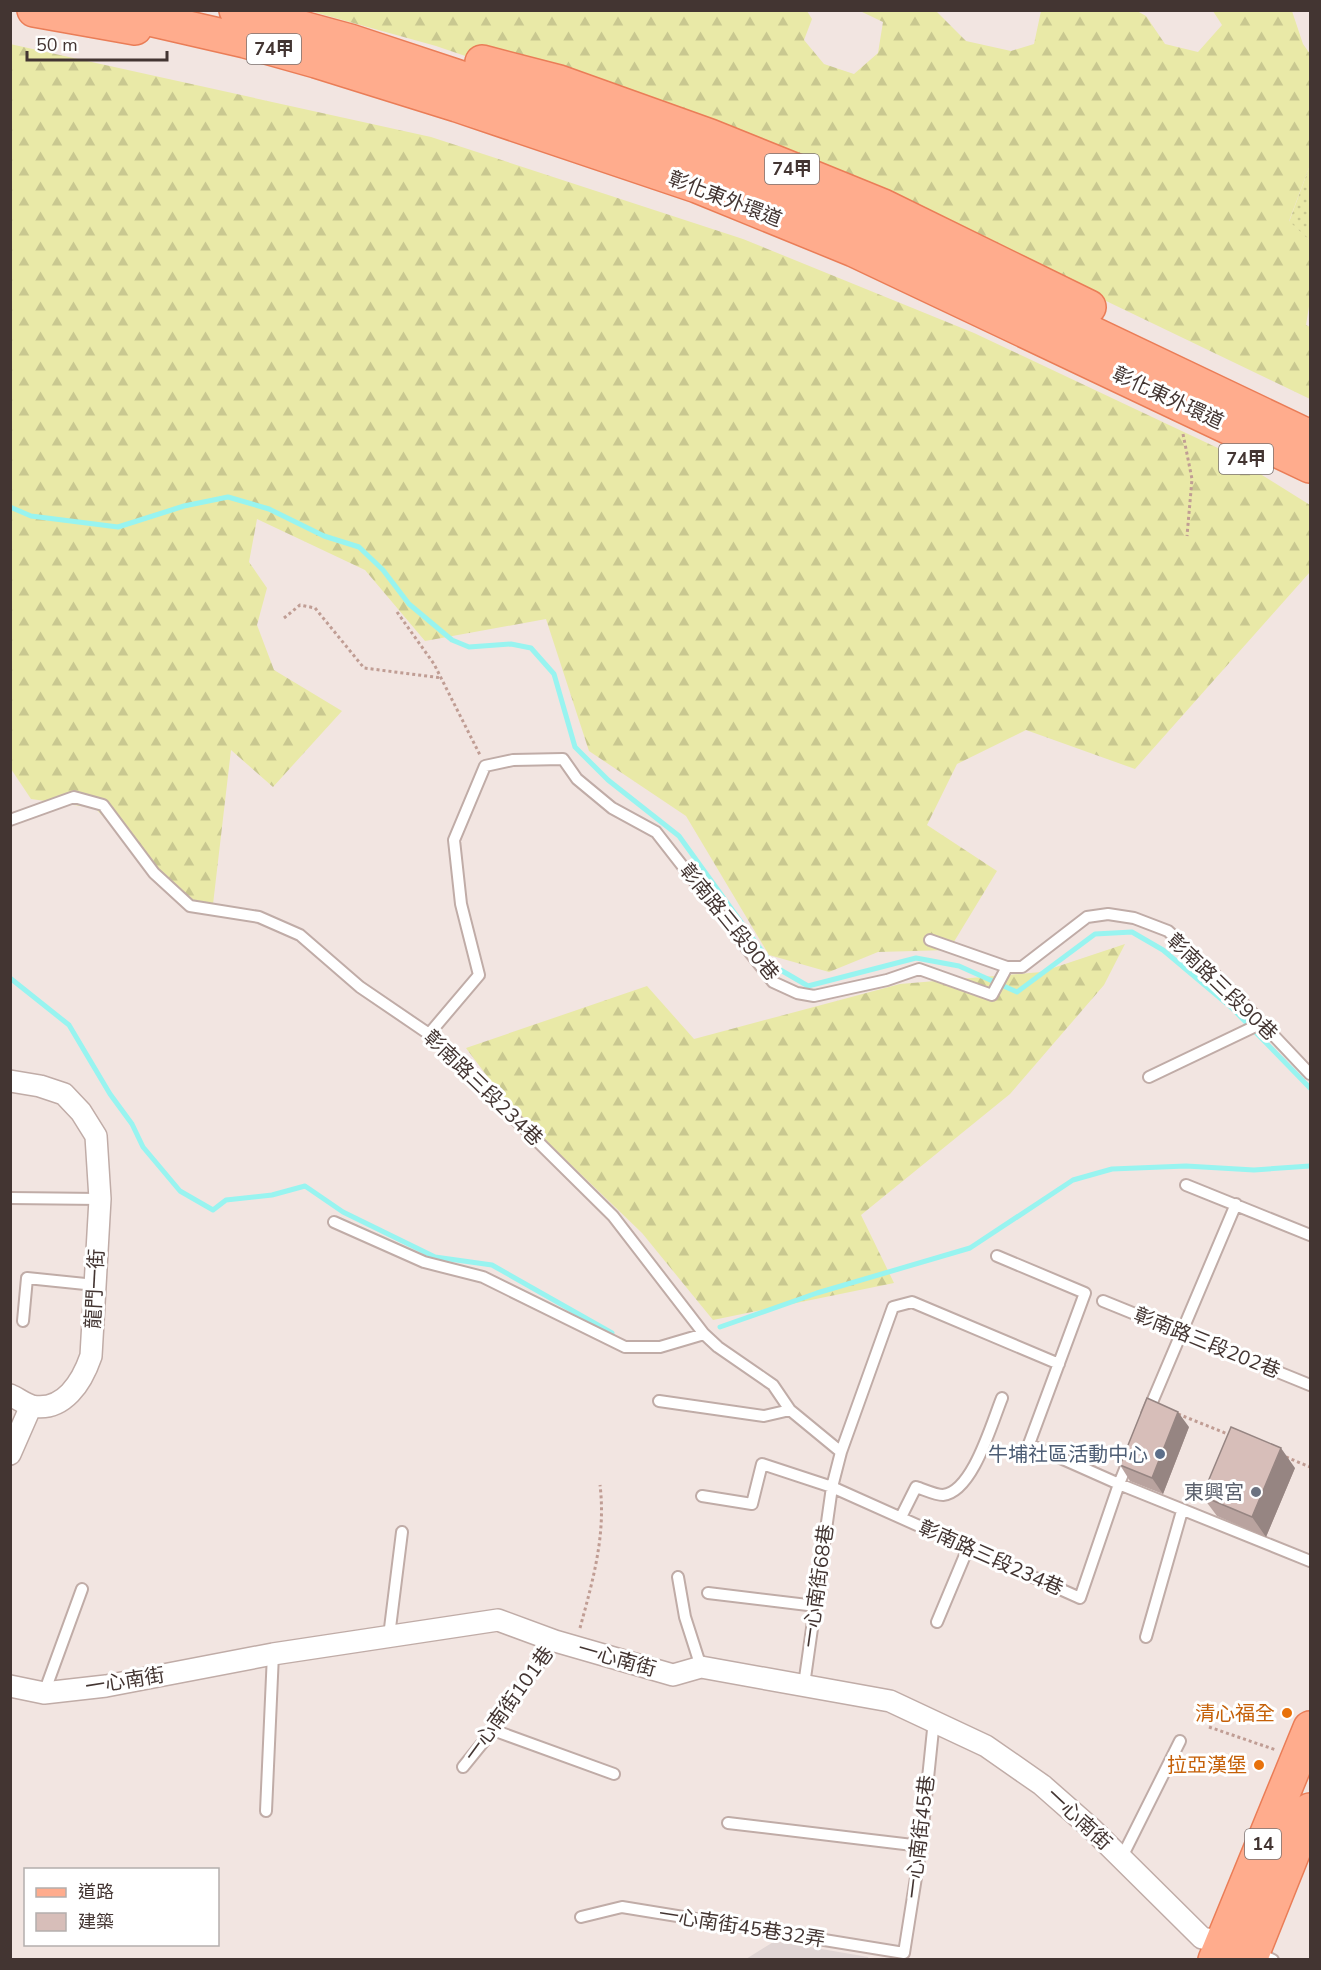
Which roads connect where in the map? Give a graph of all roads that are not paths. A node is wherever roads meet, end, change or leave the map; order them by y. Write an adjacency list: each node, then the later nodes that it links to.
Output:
1 (34, 10): 4 (main road, 74甲)
2 (110, 10): 4 (main road, 彰化東外環道 / 74甲)
3 (236, 10): 5 (main road, 彰化東外環道 / 74甲)
4 (208, 33): 5 (main road, 彰化東外環道 / 74甲)
5 (344, 55): 6 (main road, 彰化東外環道 / 74甲); 7 (main road, 74甲); 10 (main road, 74甲)
6 (548, 120): 8 (main road, 彰化東外環道 / 74甲); 9 (main road, 彰化東外環道 / 74甲)
7 (1311, 414)
8 (1311, 437)
9 (1311, 466)
10 (1311, 490)
11 (10, 820): 15 (lane, 彰南路三段234巷)
12 (930, 940): 13 (lane)
13 (1007, 967): 14 (lane, 彰南路三段90巷); 15 (lane, 彰南路三段90巷)
14 (1262, 1023): 16 (lane, 彰南路三段90巷); 17 (lane)
15 (429, 1034): 30 (lane, 彰南路三段234巷)
16 (1311, 1074)
17 (1149, 1077)
18 (10, 1081): 21 (street, 龍門一街)
19 (1186, 1185): 22 (lane)
20 (10, 1198): 21 (lane)
21 (99, 1199): 26 (street, 龍門一街)
22 (1236, 1204): 24 (lane); 29 (lane)
23 (334, 1222): 30 (lane)
24 (1311, 1234)
25 (997, 1256): 31 (lane)
26 (95, 1285): 28 (lane); 36 (street, 龍門一街)
27 (1103, 1301): 29 (lane, 彰南路三段202巷)
28 (23, 1321)
29 (1179, 1332): 32 (lane, 彰南路三段202巷); 38 (lane)
30 (704, 1334): 37 (lane, 彰南路三段234巷)
31 (1059, 1364): 40 (lane, 一心南街68巷); 42 (lane)
32 (1311, 1385)
33 (10, 1395): 36 (street)
34 (1002, 1398): 46 (lane)
35 (659, 1401): 37 (lane)
36 (31, 1406): 41 (street)
37 (790, 1410): 40 (lane, 彰南路三段234巷)
38 (1143, 1423)
39 (1135, 1443): 42 (lane)
40 (841, 1452): 43 (lane, 一心南街68巷)
41 (10, 1454)
42 (1119, 1484): 45 (lane); 48 (lane, 彰南路三段234巷)
43 (832, 1487): 44 (lane, 彰南路三段234巷); 46 (lane, 彰南路三段234巷); 53 (lane, 一心南街68巷)
44 (702, 1496)
45 (1182, 1511): 49 (lane); 56 (lane)
46 (901, 1517): 48 (lane, 彰南路三段234巷)
47 (402, 1533): 55 (lane)
48 (968, 1548): 54 (lane)
49 (1311, 1562)
50 (678, 1577): 59 (lane)
51 (82, 1589): 62 (lane)
52 (708, 1593): 53 (lane)
53 (816, 1606): 60 (lane, 一心南街68巷)
54 (937, 1622)
55 (389, 1636): 57 (street, 一心南街); 58 (street, 一心南街)
56 (1146, 1637)
57 (555, 1641): 59 (street, 一心南街); 65 (lane, 一心南街101巷)
58 (273, 1654): 62 (street, 一心南街); 70 (lane)
59 (701, 1667): 60 (street, 一心南街)
60 (804, 1685): 63 (street, 一心南街)
61 (10, 1686): 62 (street, 一心南街)
62 (44, 1693)
63 (934, 1720): 72 (lane, 一心南街45巷); 73 (street, 一心南街)
64 (1311, 1728): 75 (main road, 14)
65 (493, 1730): 67 (lane, 一心南街101巷); 68 (lane)
66 (1180, 1741): 73 (lane)
67 (464, 1767)
68 (614, 1774)
69 (1311, 1810): 77 (main road, 14)
70 (266, 1811)
71 (728, 1823): 72 (lane)
72 (921, 1846): 76 (lane, 一心南街45巷)
73 (1121, 1859): 75 (street, 一心南街)
74 (581, 1917): 76 (lane, 一心南街45巷32弄)
75 (1219, 1949): 77 (street, 一心南街)
76 (904, 1953)
77 (1259, 1956)

